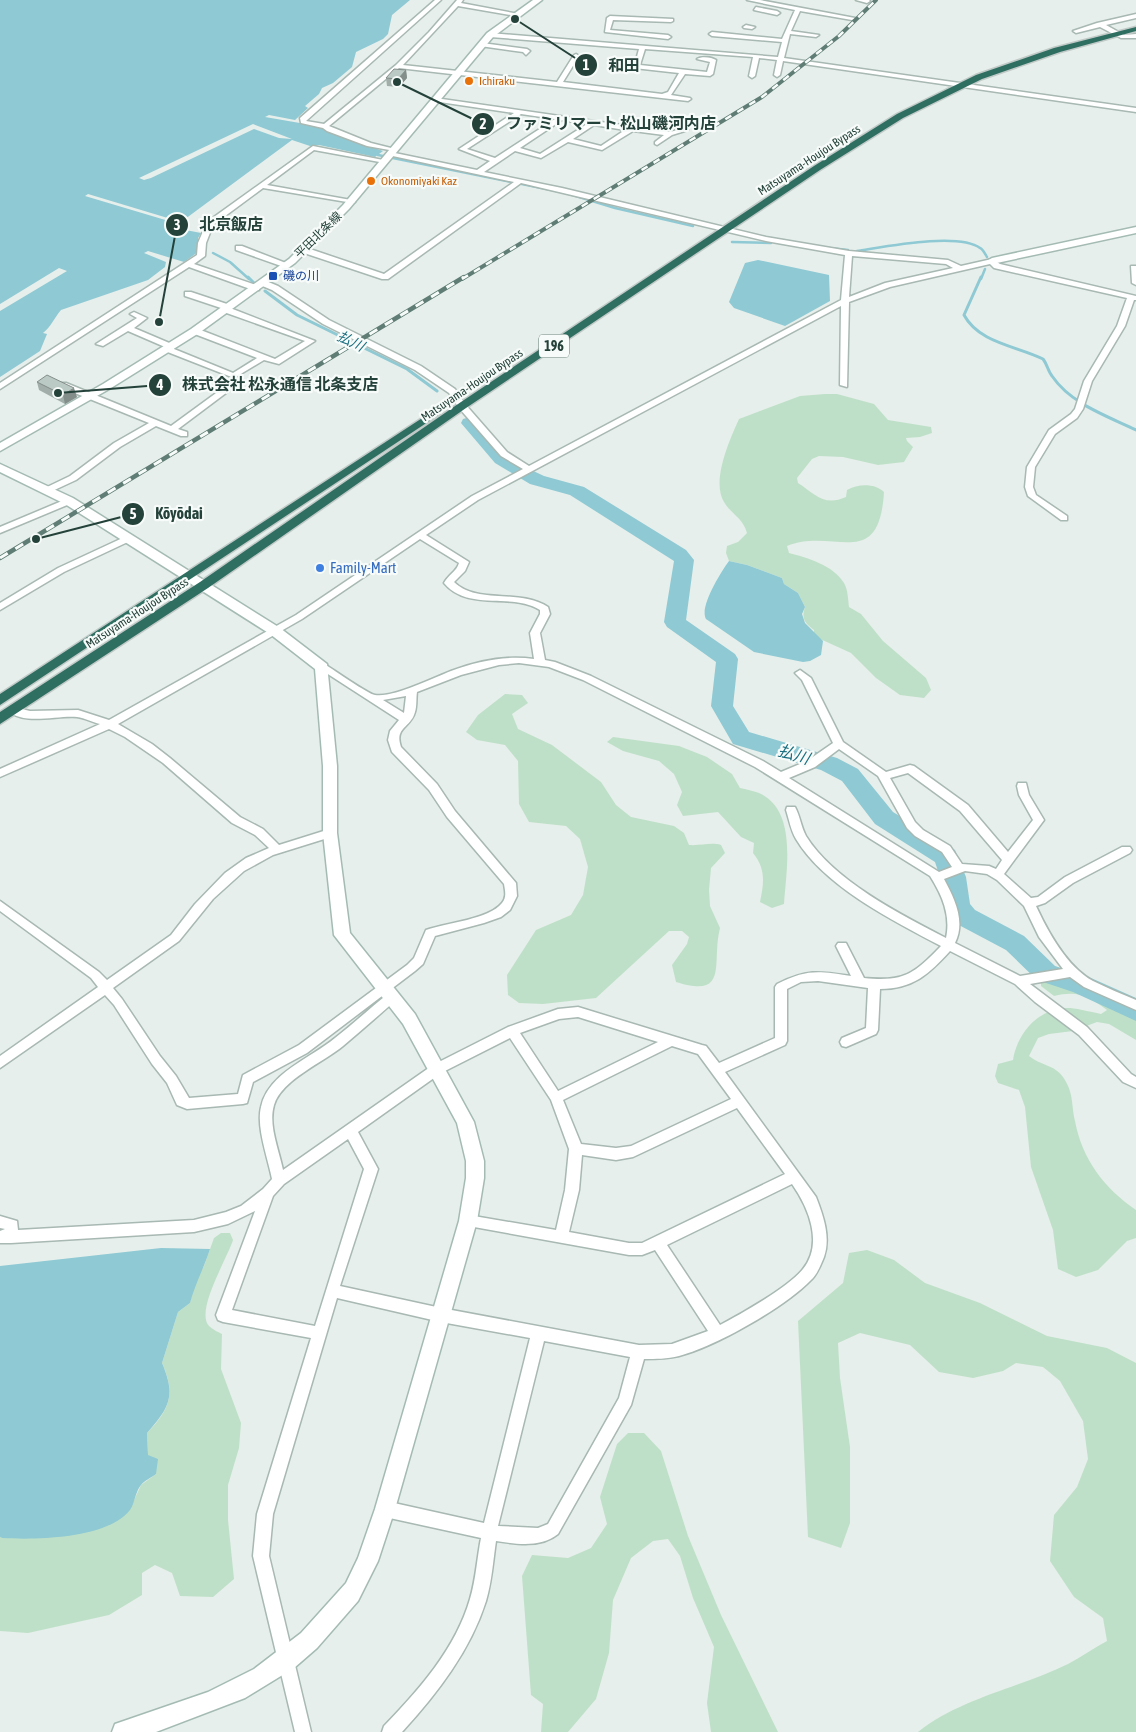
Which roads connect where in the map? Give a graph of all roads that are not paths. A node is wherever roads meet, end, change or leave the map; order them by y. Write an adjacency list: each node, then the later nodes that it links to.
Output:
1 (438, 0): 56 (street)
2 (480, 0): 8 (street)
3 (538, 0): 11 (street, 平田北条線)
4 (750, 0): 9 (street)
5 (859, 0): 6 (street)
6 (867, 1)
7 (459, 2): 8 (street); 41 (street)
8 (472, 7): 11 (street)
9 (798, 10): 13 (street); 15 (street)
10 (759, 11): 13 (street)
11 (516, 14): 24 (street, 平田北条線)
12 (679, 14): 16 (street)
13 (794, 16): 22 (street)
14 (1136, 16): 19 (street)
15 (852, 18)
16 (671, 20): 28 (street); 28 (street)
17 (1136, 23): 19 (highway, Matsuyama-Houjou Bypass / 196)
18 (750, 27): 27 (street)
19 (1108, 29): 20 (highway, Matsuyama-Houjou Bypass / 196); 21 (street); 26 (street); 46 (highway, Matsuyama-Houjou Bypass / 196); 48 (highway, Matsuyama-Houjou Bypass / 196)
20 (1136, 29)
21 (1076, 31)
22 (787, 32): 25 (street); 30 (street)
23 (716, 34): 27 (street)
24 (490, 36): 31 (street, 平田北条線); 32 (street)
25 (816, 36)
26 (1136, 36)
27 (748, 37): 30 (street)
28 (668, 39): 29 (street); 33 (street)
29 (676, 41)
30 (785, 41): 39 (street)
31 (482, 45): 35 (street); 43 (street, 平田北条線)
32 (643, 47): 33 (street); 36 (street)
33 (666, 49): 34 (street)
34 (716, 52): 38 (street); 40 (street)
35 (526, 53)
36 (641, 55): 40 (street); 42 (street)
37 (576, 56): 47 (street)
38 (756, 56): 39 (street); 45 (street)
39 (782, 59): 44 (street); 46 (street)
40 (713, 60): 42 (street)
41 (398, 66): 43 (street); 56 (street)
42 (684, 72): 49 (street)
43 (458, 73): 47 (street); 51 (street, 平田北条線)
44 (778, 75)
45 (752, 76)
46 (944, 84): 48 (street); 69 (highway, Matsuyama-Houjou Bypass / 196)
47 (558, 85): 49 (street)
48 (959, 86): 52 (street); 69 (highway, Matsuyama-Houjou Bypass / 196)
49 (663, 96): 50 (street)
50 (688, 99)
51 (435, 100): 53 (street); 63 (street, 平田北条線)
52 (1136, 110)
53 (520, 112): 54 (street); 64 (street)
54 (560, 119): 55 (street); 62 (street)
55 (592, 123): 57 (street); 60 (street)
56 (325, 126): 63 (street)
57 (632, 128): 59 (street); 60 (street)
58 (685, 130): 59 (street)
59 (670, 134): 61 (street)
60 (567, 140): 62 (street)
61 (657, 143)
62 (515, 149): 64 (street)
63 (389, 156): 65 (street); 67 (street); 68 (street, 平田北条線)
64 (496, 161): 65 (street)
65 (477, 173): 66 (street)
66 (516, 183): 69 (street); 72 (street)
67 (261, 186): 68 (street); 75 (street)
68 (351, 202): 72 (street, 平田北条線)
69 (721, 228): 73 (street); 96 (highway, Matsuyama-Houjou Bypass / 196)
70 (1136, 230): 74 (street)
71 (239, 248): 76 (street)
72 (304, 250): 76 (street, 平田北条線)
73 (849, 253): 77 (street); 83 (street)
74 (992, 261): 77 (street); 82 (street)
75 (189, 265): 80 (street); 93 (street)
76 (286, 265): 80 (street, 平田北条線)
77 (959, 268): 83 (street)
78 (1136, 268): 79 (street)
79 (1136, 283)
80 (259, 285): 84 (street, 平田北条線); 96 (street)
81 (188, 294): 84 (street)
82 (1134, 297): 105 (street)
83 (845, 301): 92 (street); 102 (street)
84 (226, 308): 87 (street, 平田北条線); 90 (street)
85 (134, 314): 86 (street)
86 (128, 328): 88 (street); 89 (street)
87 (195, 331): 89 (street, 平田北条線); 90 (street)
88 (100, 344)
89 (169, 348): 90 (street); 95 (street, 平田北条線)
90 (264, 358)
91 (56, 382): 95 (street)
92 (844, 385)
93 (0, 387)
94 (226, 390): 98 (street)
95 (89, 397): 97 (street); 100 (street, 平田北条線)
96 (460, 402): 102 (street); 109 (highway, Matsuyama-Houjou Bypass / 196); 110 (highway, Matsuyama-Houjou Bypass / 196)
97 (155, 422): 98 (street); 103 (street)
98 (172, 429): 99 (street)
99 (184, 434)
100 (0, 448)
101 (0, 468): 103 (street)
102 (529, 470): 107 (street)
103 (48, 490): 104 (street)
104 (69, 501): 106 (street); 108 (street)
105 (1064, 518)
106 (0, 530)
107 (419, 535): 112 (street); 113 (street)
108 (129, 538): 109 (street); 111 (street)
109 (189, 576): 110 (street); 118 (highway, Matsuyama-Houjou Bypass / 196)
110 (204, 585): 112 (street); 119 (highway, Matsuyama-Houjou Bypass / 196)
111 (0, 607)
112 (274, 631): 114 (street); 122 (street)
113 (540, 662): 116 (street); 126 (street)
114 (322, 668): 117 (street); 129 (street)
115 (800, 673): 123 (street)
116 (412, 691): 117 (street); 121 (street)
117 (375, 698): 121 (street)
118 (0, 700)
119 (13, 710): 120 (highway, Matsuyama-Houjou Bypass / 196); 122 (street)
120 (0, 719)
121 (406, 719): 145 (street)
122 (110, 724): 124 (street); 131 (street)
123 (839, 744): 125 (street); 126 (street)
124 (0, 773)
125 (884, 776): 132 (street); 133 (street)
126 (780, 777): 135 (street)
127 (1022, 786): 132 (street)
128 (791, 810): 138 (street)
129 (330, 833): 131 (street); 145 (street)
130 (1126, 850): 136 (street)
131 (278, 851): 144 (street)
132 (1008, 860): 134 (street)
133 (954, 869): 134 (street); 135 (street)
134 (997, 875): 136 (street)
135 (937, 877): 138 (street)
136 (1029, 903): 140 (street)
137 (0, 905): 144 (street)
138 (949, 944): 141 (street); 143 (street)
139 (842, 946): 142 (street)
140 (1072, 972): 141 (street); 146 (street)
141 (1020, 981): 153 (street)
142 (860, 983): 143 (street); 152 (street)
143 (874, 985): 149 (street)
144 (106, 989): 145 (street); 150 (street)
145 (388, 993): 151 (street); 159 (street)
146 (1136, 1006)
147 (512, 1031): 148 (street); 151 (street); 154 (street)
148 (671, 1041): 152 (street); 154 (street)
149 (846, 1042)
150 (0, 1063)
151 (437, 1069): 156 (street); 161 (street)
152 (716, 1070): 155 (street)
153 (1136, 1083)
154 (556, 1098): 157 (street)
155 (738, 1102): 157 (street); 158 (street)
156 (350, 1130): 159 (street); 166 (street)
157 (576, 1149): 164 (street)
158 (792, 1177): 165 (street); 170 (street)
159 (279, 1180): 160 (street)
160 (268, 1193): 163 (street); 168 (street)
161 (468, 1221): 164 (street); 167 (street)
162 (0, 1222): 163 (street)
163 (6, 1237)
164 (561, 1237): 165 (street)
165 (658, 1243): 170 (street)
166 (332, 1292): 167 (street); 168 (street)
167 (441, 1315): 169 (street); 172 (street)
168 (319, 1333): 174 (street)
169 (539, 1333): 171 (street); 173 (street)
170 (717, 1333): 171 (street)
171 (639, 1352): 173 (street)
172 (385, 1508): 173 (street); 174 (street)
173 (490, 1531): 177 (street)
174 (285, 1663): 175 (street); 176 (street)
175 (123, 1732)
176 (303, 1732)
177 (390, 1732)

